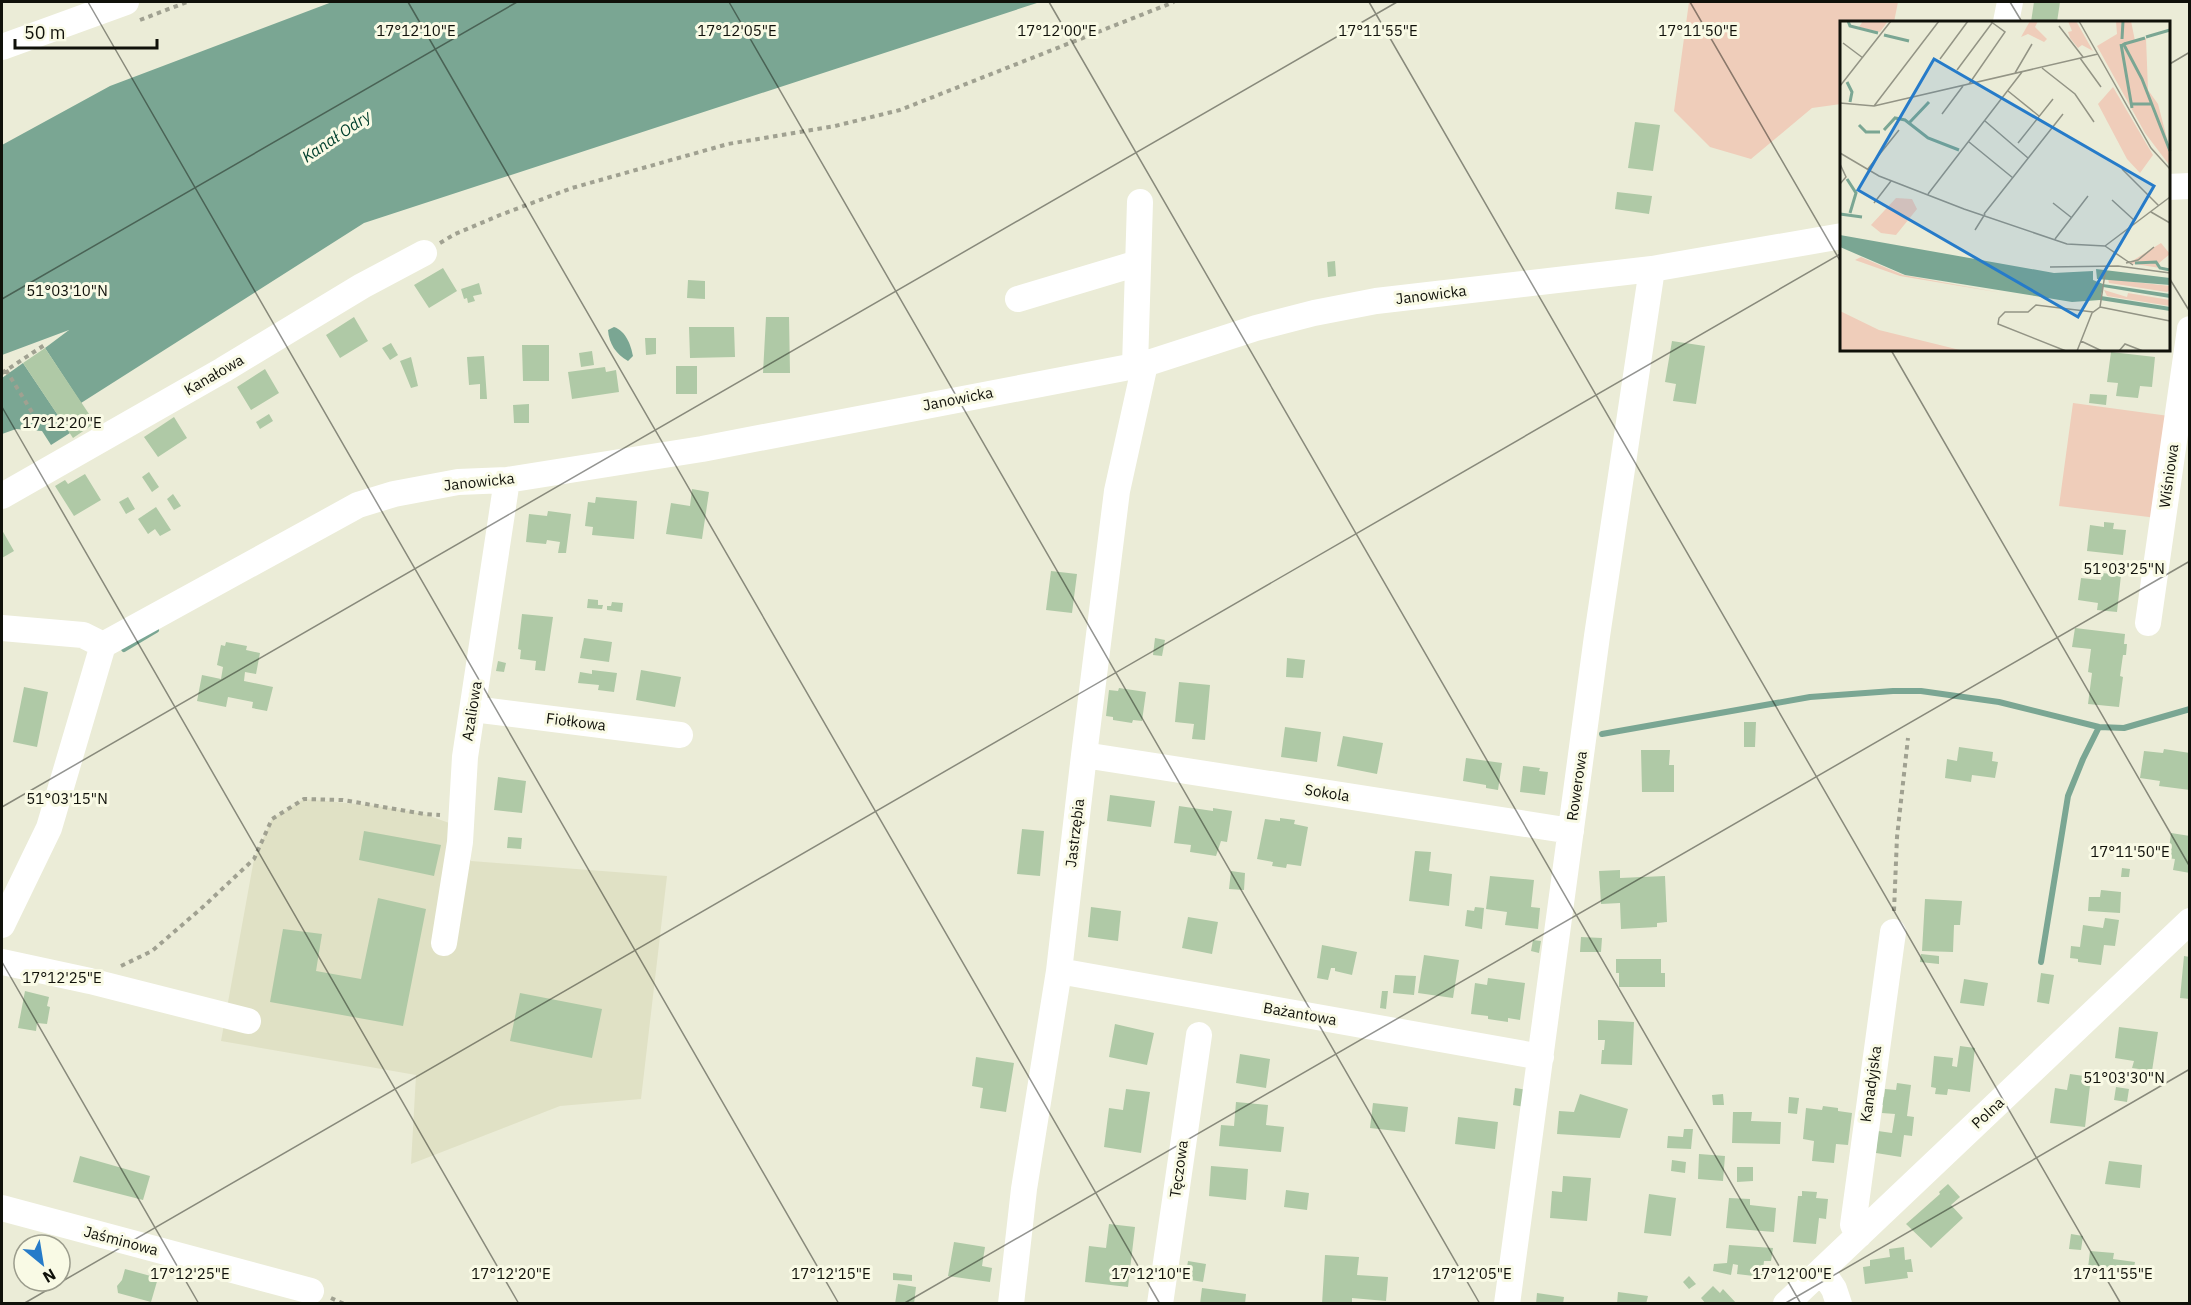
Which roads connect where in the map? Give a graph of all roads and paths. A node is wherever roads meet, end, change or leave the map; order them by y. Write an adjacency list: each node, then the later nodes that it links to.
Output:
1 (126, 2): 5 (street)
2 (1174, 2): 10 (path)
3 (2010, 2): 4 (street)
4 (2007, 21)
5 (2, 47)
6 (2190, 186): 7 (street)
7 (2170, 187)
8 (1140, 202): 11 (street, Jastrzębia)
9 (1840, 237): 12 (street, Janowicka)
10 (424, 253): 20 (street, Kanałowa)
11 (1138, 263): 13 (street); 16 (street, Jastrzębia)
12 (1652, 269): 16 (street, Janowicka); 29 (street, Rowerowa)
13 (1018, 299)
14 (2190, 329): 21 (street, Wiśniowa)
15 (45, 344): 17 (path)
16 (1140, 365): 19 (street, Janowicka); 27 (street, Jastrzębia)
17 (4, 371): 18 (path)
18 (35, 417)
19 (507, 480): 23 (street, Janowicka); 24 (street, Azaliowa)
20 (2, 492)
21 (2148, 623)
22 (2, 628): 23 (street)
23 (103, 645): 31 (street)
24 (472, 709): 25 (street, Fiołkowa); 28 (street, Azaliowa)
25 (680, 735)
26 (1908, 738): 32 (path)
27 (1084, 755): 29 (street, Sokola); 35 (street, Jastrzębia)
28 (462, 815): 33 (street, Azaliowa); 36 (path)
29 (1571, 831): 39 (street, Rowerowa)
30 (2190, 921): 41 (street, Polna)
31 (2, 925)
32 (1893, 932): 41 (street, Kanadyjska)
33 (444, 944)
34 (2, 962): 36 (street)
35 (1059, 971): 39 (street, Bażantowa); 44 (street, Jastrzębia)
36 (90, 981): 37 (street)
37 (248, 1022)
38 (1199, 1035): 45 (street, Tęczowa)
39 (1541, 1057): 46 (street, Rowerowa)
40 (2, 1208): 43 (street, Jaśminowa)
41 (1859, 1235): 42 (street, Polna)
42 (1822, 1271): 47 (street, Polna); 48 (street)
43 (311, 1291)
44 (1011, 1304)
45 (1160, 1304)
46 (1506, 1304)
47 (1786, 1304)
48 (1839, 1304)

